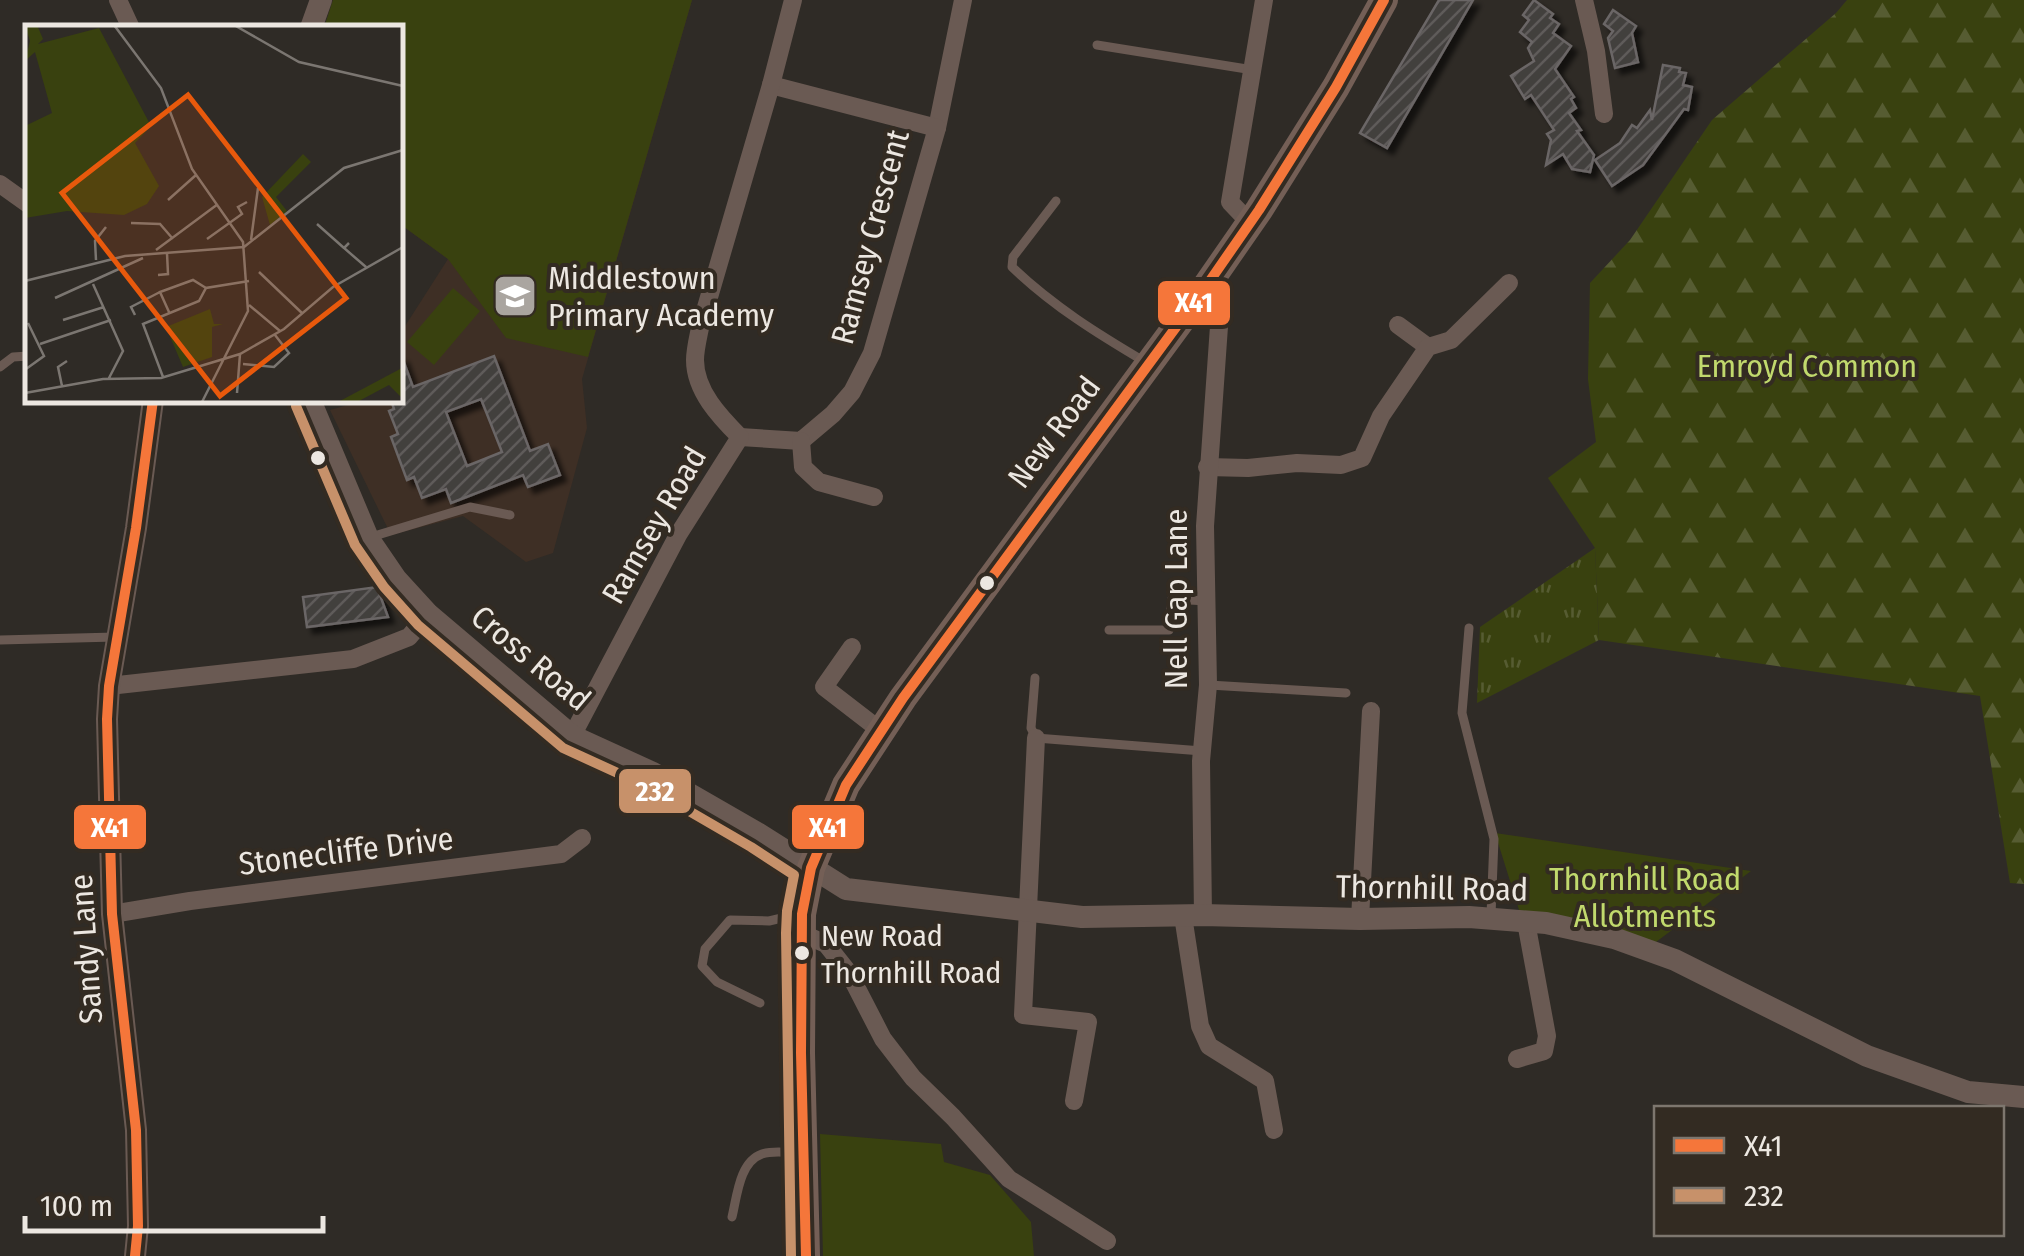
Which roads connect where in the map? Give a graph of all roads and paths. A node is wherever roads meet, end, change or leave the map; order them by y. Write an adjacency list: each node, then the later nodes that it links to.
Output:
1 (118, 0): 7 (street)
2 (793, 0): 10 (street, Ramsey Road)
3 (963, 0): 12 (street)
4 (1264, 0): 9 (street)
5 (1384, 0): 16 (highway, New Road)
6 (1584, 0): 11 (street)
7 (130, 25)
8 (1097, 45): 9 (lane)
9 (1253, 70): 16 (street)
10 (771, 85): 12 (street, Ramsey Crescent); 26 (street, Ramsey Road)
11 (1604, 114)
12 (937, 128): 27 (street, Ramsey Crescent)
13 (0, 184): 15 (street)
14 (1056, 201): 22 (lane)
15 (25, 202)
16 (1250, 223): 18 (highway, New Road)
17 (1509, 284): 20 (street)
18 (1207, 286): 22 (highway, New Road); 28 (street, Nell Gap Lane)
19 (1398, 325): 20 (street)
20 (1428, 347): 28 (street)
21 (25, 356): 23 (lane)
22 (1148, 364): 44 (highway, New Road)
23 (0, 368)
24 (153, 402): 36 (street, Sandy Lane)
25 (311, 402): 31 (street, Cross Road)
26 (740, 437): 27 (street); 45 (street, Ramsey Road)
27 (801, 441): 29 (street)
28 (1208, 467): 32 (street, Nell Gap Lane)
29 (874, 496)
30 (510, 515): 31 (lane)
31 (368, 538): 33 (street, Cross Road)
32 (1207, 601): 35 (lane); 40 (street, Nell Gap Lane)
33 (428, 614): 41 (street); 45 (street, Cross Road)
34 (1469, 628): 53 (lane)
35 (1109, 630)
36 (118, 637): 37 (lane); 41 (street, Sandy Lane)
37 (0, 640)
38 (852, 647): 44 (street)
39 (1035, 678): 46 (lane)
40 (1208, 685): 42 (lane); 47 (street, Nell Gap Lane)
41 (110, 686): 51 (street, Sandy Lane)
42 (1346, 693)
43 (1371, 710): 54 (street)
44 (881, 731): 49 (highway, New Road)
45 (572, 736): 49 (street, Cross Road)
46 (1036, 738): 47 (lane); 50 (street)
47 (1202, 751): 52 (street, Nell Gap Lane)
48 (582, 838): 51 (street, Stonecliffe Drive)
49 (811, 868): 50 (street, Thornhill Road); 56 (highway, New Road)
50 (1027, 911): 52 (street, Thornhill Road); 60 (street)
51 (112, 914): 65 (street, Sandy Lane)
52 (1193, 916): 54 (street, Thornhill Road); 61 (street, Nell Gap Lane)
53 (1491, 918): 54 (street, Thornhill Road); 55 (street, Thornhill Road)
54 (1360, 919)
55 (1526, 922): 58 (street); 59 (street, Thornhill Road)
56 (802, 924): 57 (lane); 62 (highway, New Road); 64 (street)
57 (760, 1003)
58 (1517, 1059)
59 (2024, 1097)
60 (1074, 1101)
61 (1274, 1130)
62 (804, 1152): 63 (lane); 66 (highway, New Road)
63 (732, 1217)
64 (1107, 1241)
65 (135, 1256)
66 (806, 1256)

